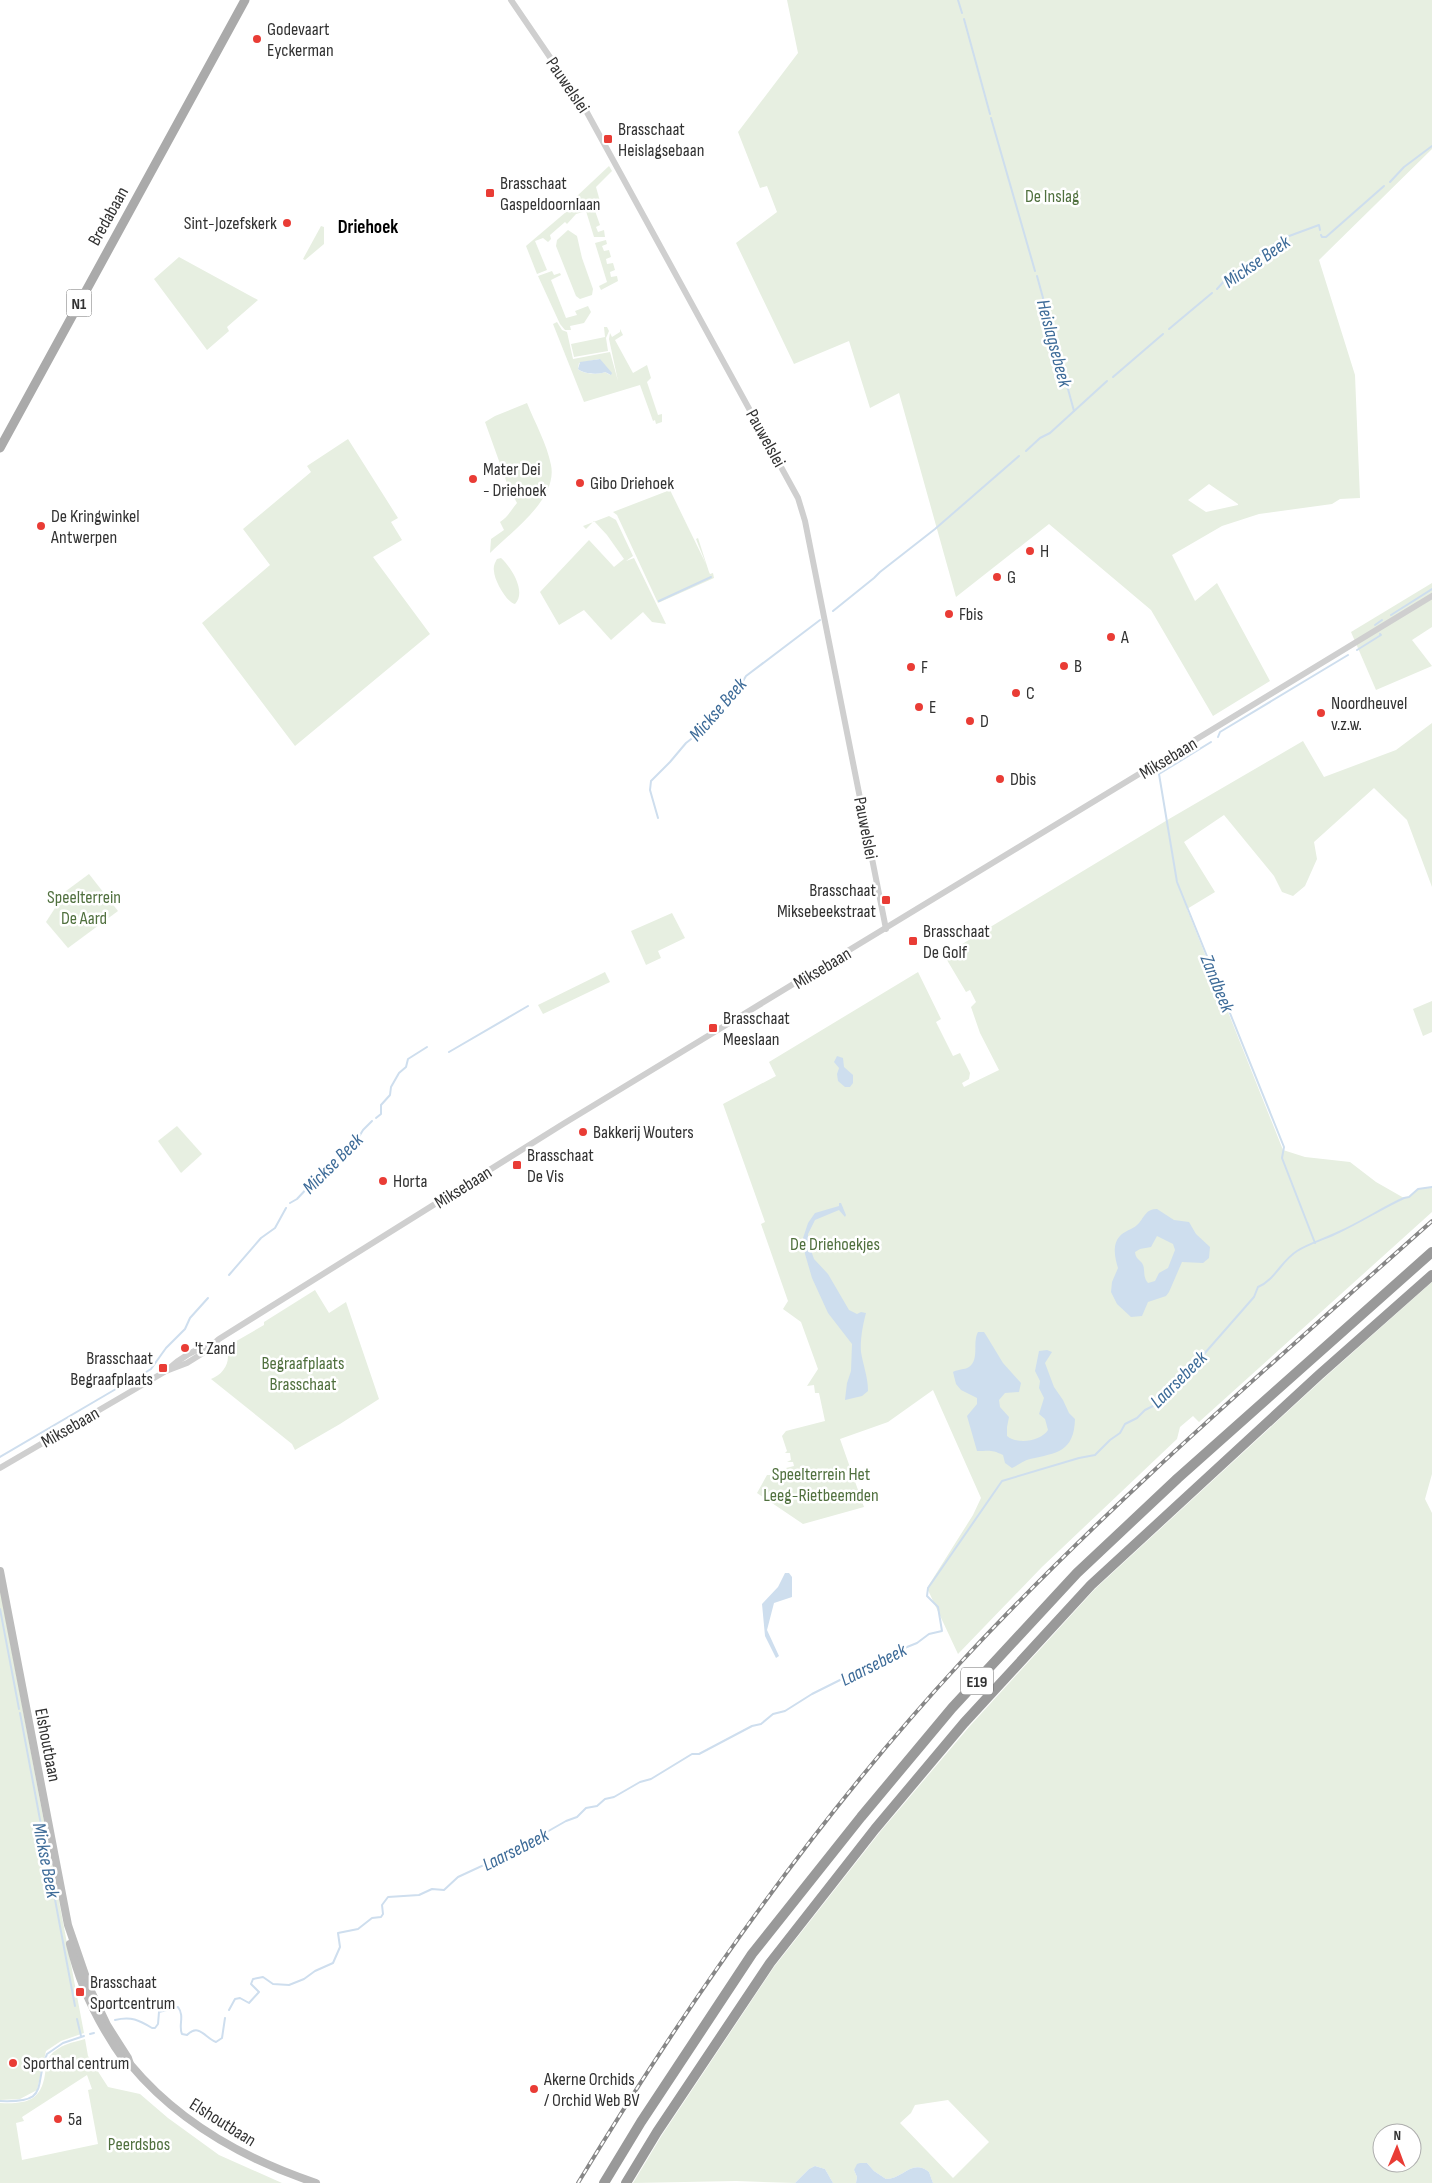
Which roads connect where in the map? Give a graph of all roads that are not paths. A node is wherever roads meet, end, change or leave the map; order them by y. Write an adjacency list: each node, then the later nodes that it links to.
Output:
1 (245, 0): 3 (main road, Bredabaan / N1)
2 (511, 0): 5 (street, Pauwelslei)
3 (0, 448)
4 (1432, 596): 5 (street, Miksebaan)
5 (886, 929): 8 (street, Miksebaan)
6 (1432, 1252): 11 (highway, E19)
7 (1432, 1275): 12 (highway, E19)
8 (0, 1468)
9 (0, 1571): 10 (main road, Elshoutbaan)
10 (316, 2183)
11 (604, 2183)
12 (626, 2183)

